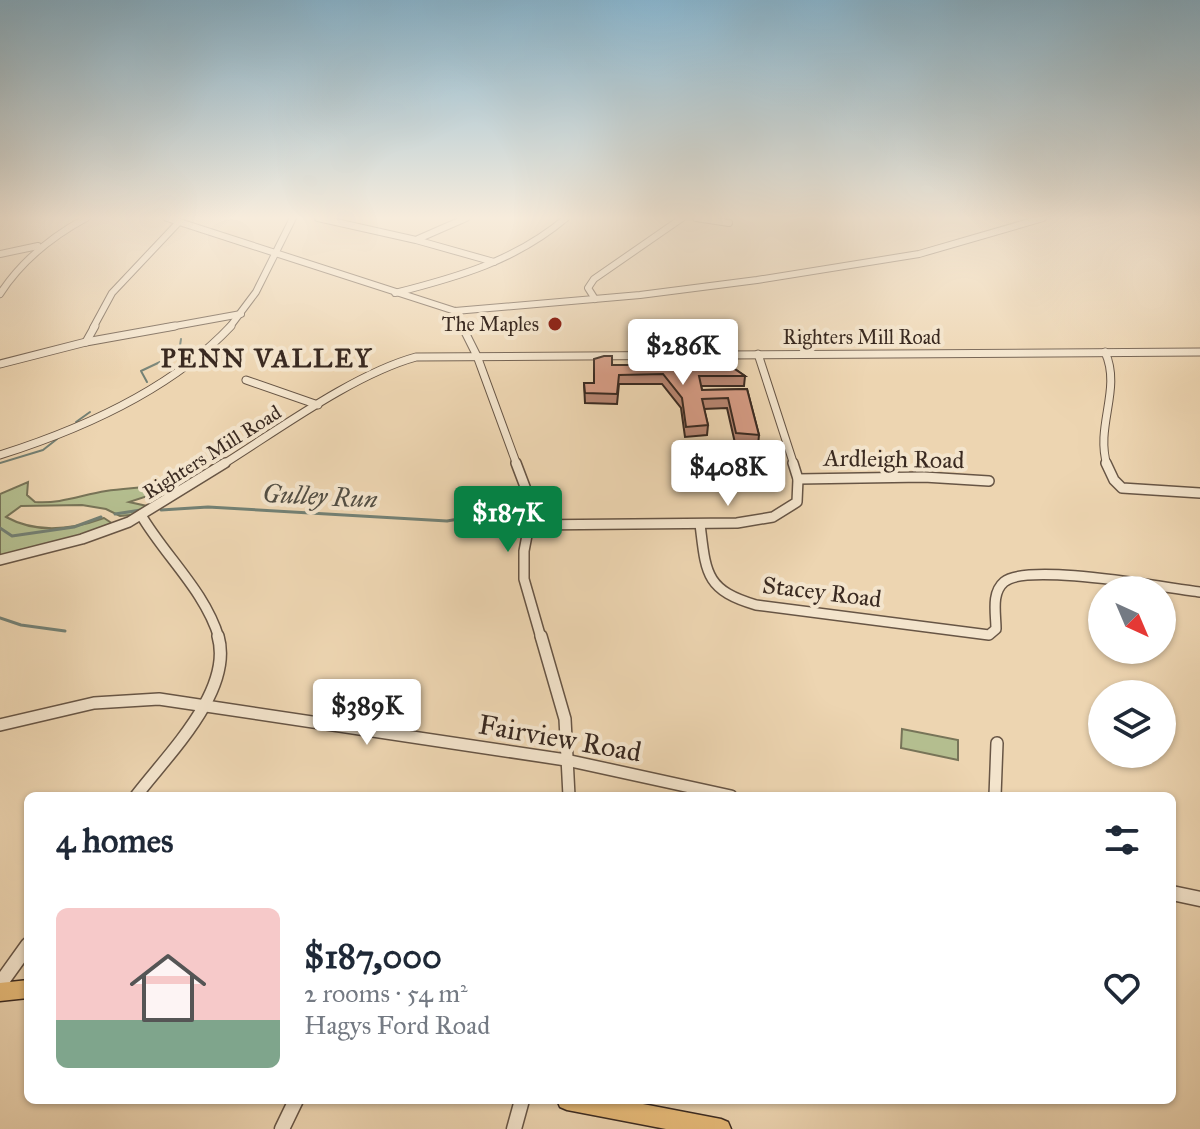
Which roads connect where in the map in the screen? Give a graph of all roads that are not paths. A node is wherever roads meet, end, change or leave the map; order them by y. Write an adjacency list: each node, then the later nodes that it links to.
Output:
1 (16, 271): 9 (street)
2 (133, 271): 13 (street)
3 (266, 271): 12 (street)
4 (329, 271): 8 (street)
5 (472, 271): 8 (street)
6 (606, 271): 10 (street)
7 (817, 271): 10 (street)
8 (395, 293): 11 (street)
9 (0, 294)
10 (595, 299): 11 (street)
11 (455, 311): 17 (street)
12 (241, 314): 13 (street); 21 (street)
13 (86, 342): 18 (street)
14 (1105, 352): 15 (street, Righters Mill Road); 16 (street, Righters Mill Road); 24 (street)
15 (1200, 352)
16 (758, 354): 17 (street, Righters Mill Road); 22 (street)
17 (477, 356): 20 (street, Righters Mill Road); 28 (street)
18 (0, 364)
19 (246, 380): 20 (street)
20 (318, 405): 25 (street, Righters Mill Road)
21 (0, 455)
22 (798, 479): 23 (street, Ardleigh Road); 27 (street)
23 (989, 481)
24 (1200, 493)
25 (141, 515): 26 (street, Righters Mill Road); 29 (street)
26 (126, 523): 29 (street); 30 (street, Righters Mill Road)
27 (700, 524): 28 (street); 31 (street, Stacey Road)
28 (529, 525): 35 (street)
29 (147, 528): 32 (street)
30 (0, 560)
31 (1200, 592)
32 (202, 704): 33 (street, Fairview Road); 35 (street, Fairview Road); 36 (street)
33 (0, 725)
34 (997, 743): 39 (street)
35 (566, 760): 37 (street); 38 (street, Fairview Road)
36 (139, 792)
37 (569, 792)
38 (713, 792)
39 (995, 792)
40 (1176, 894): 41 (street)
41 (1200, 899)
42 (24, 951): 43 (street)
43 (0, 984)
44 (24, 989): 45 (main road)
45 (0, 992)
46 (294, 1104): 49 (street)
47 (521, 1104): 50 (street)
48 (588, 1104): 51 (main road)
49 (282, 1129)
50 (514, 1129)
51 (721, 1129)

